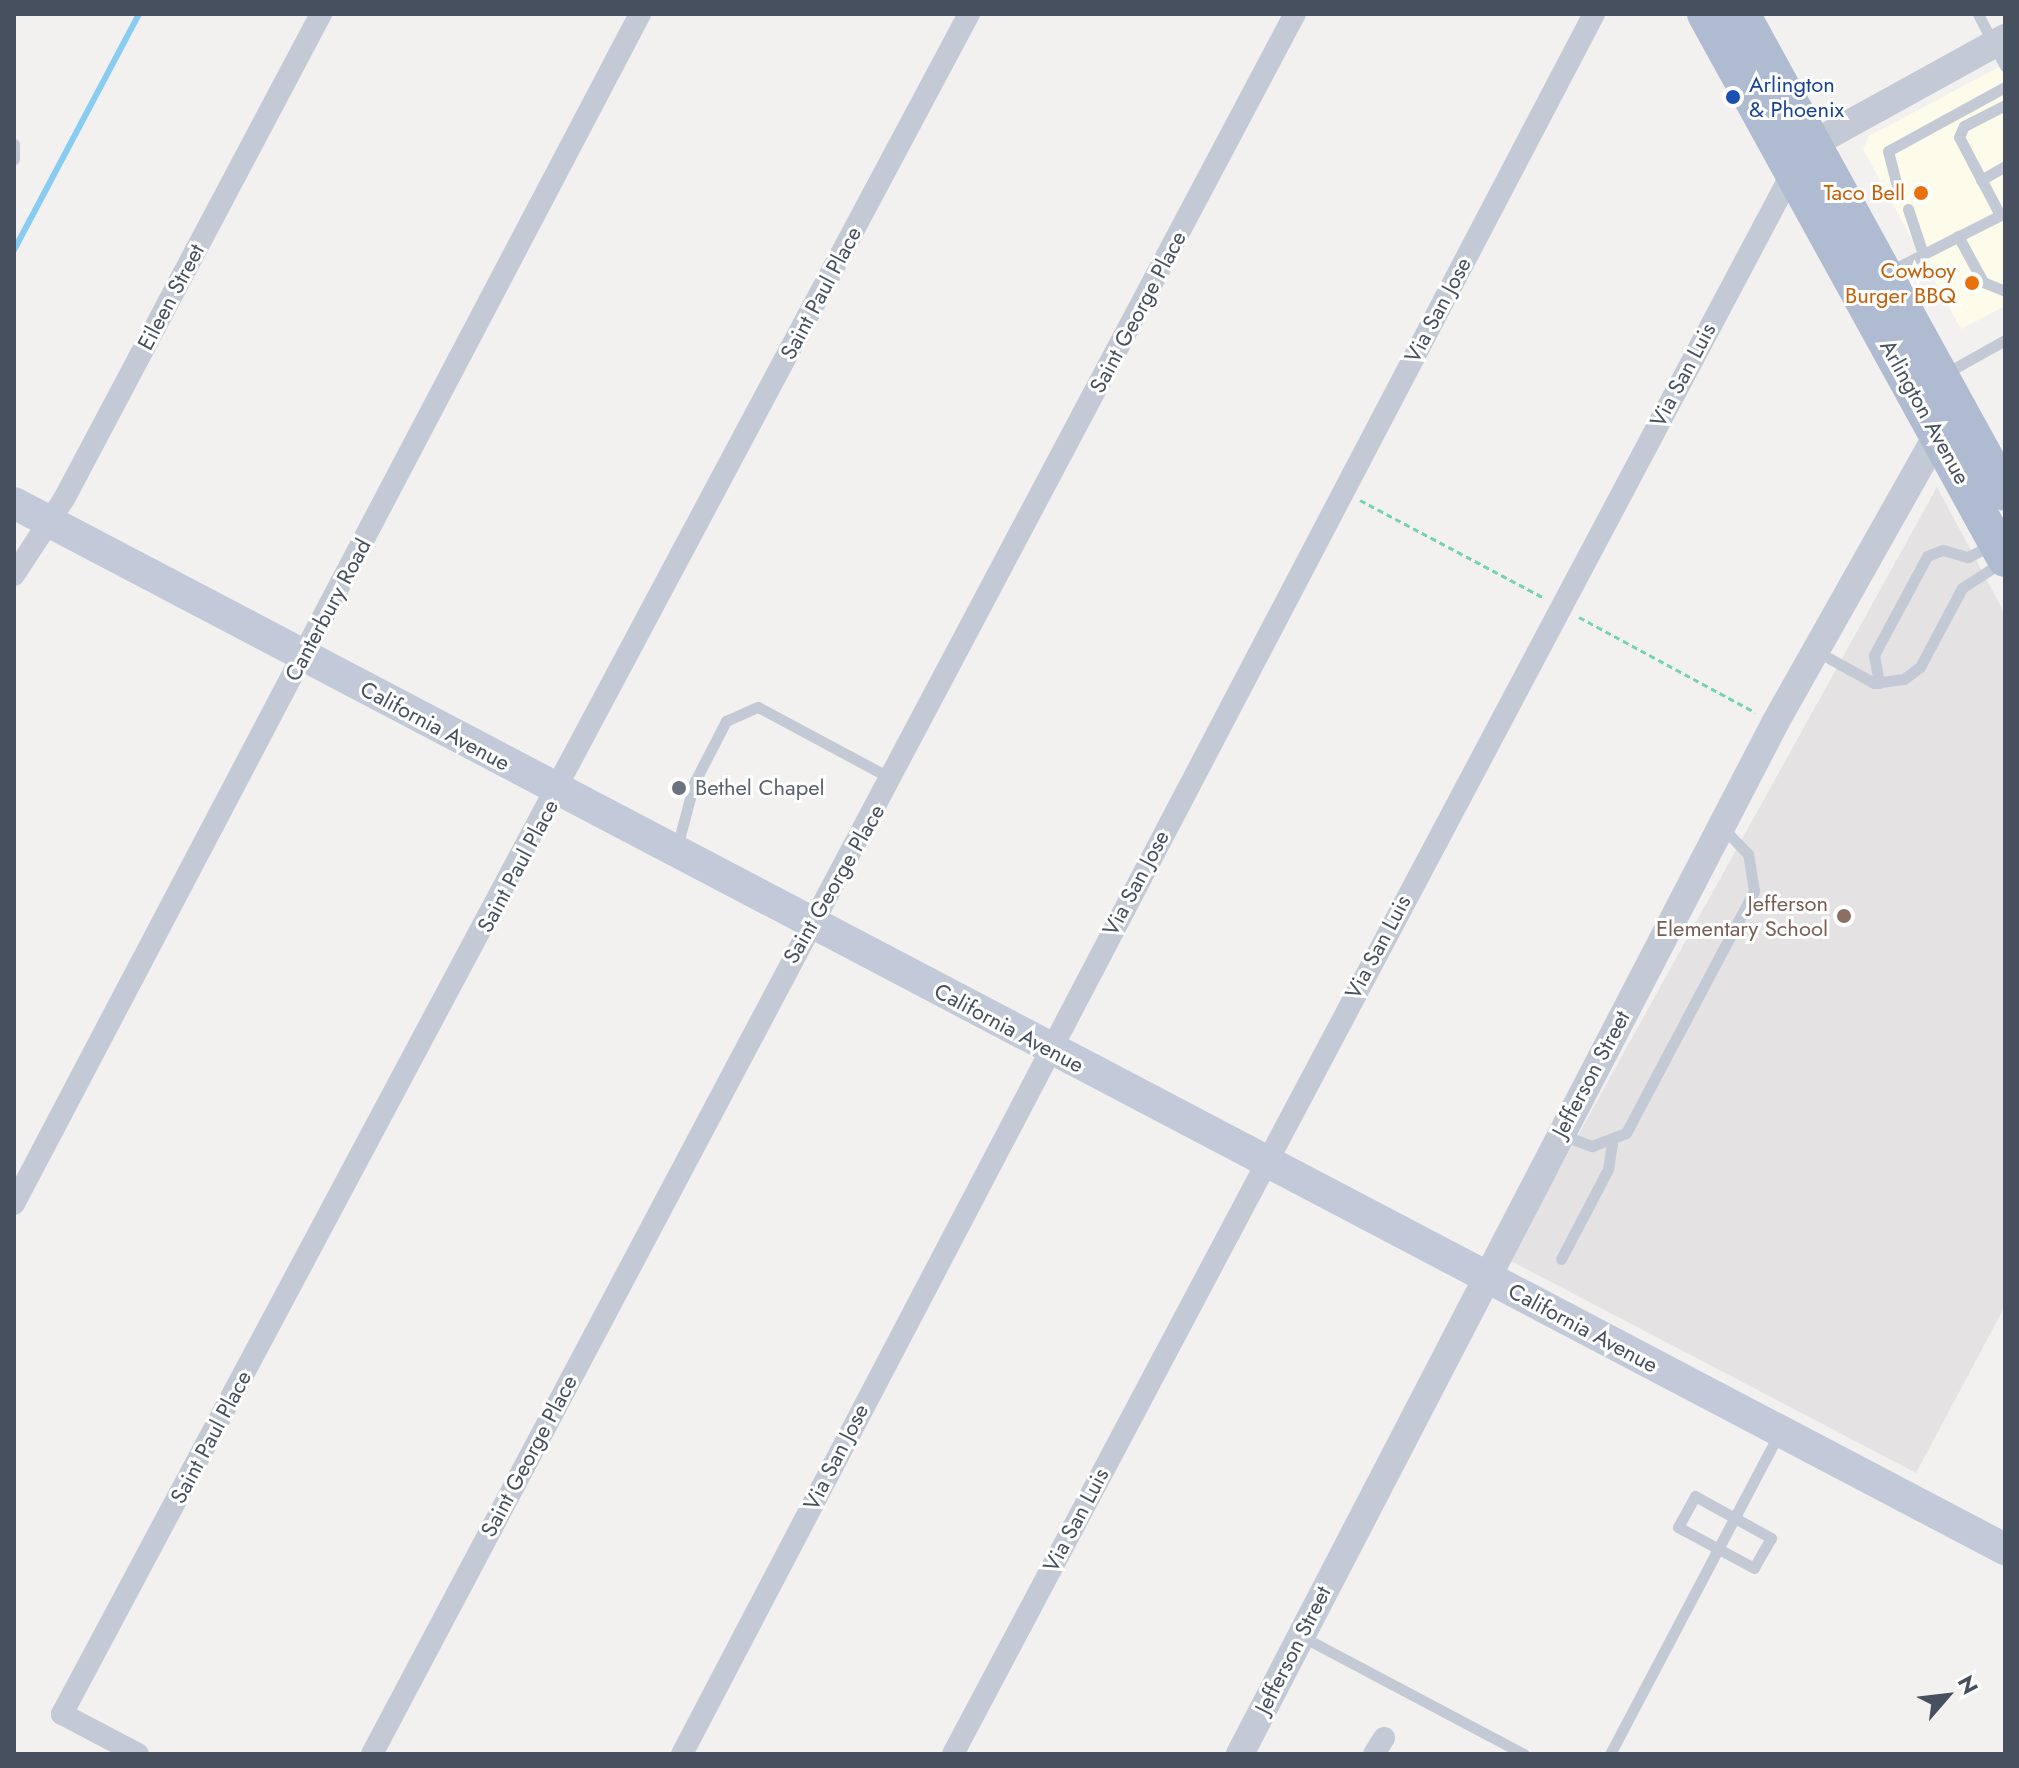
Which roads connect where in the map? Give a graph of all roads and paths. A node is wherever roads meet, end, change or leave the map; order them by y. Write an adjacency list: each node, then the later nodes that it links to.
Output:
1 (321, 14): 31 (street, Eileen Street)
2 (640, 14): 35 (street, Canterbury Road)
3 (969, 14): 38 (street, Saint Paul Place)
4 (1295, 14): 37 (street, Saint George Place)
5 (1594, 14): 42 (street, Via San Jose)
6 (1705, 14): 14 (main road, Arlington Avenue)
7 (1742, 14): 14 (main road, Arlington Avenue)
8 (1978, 14): 9 (lane)
9 (2001, 49): 14 (street)
10 (2005, 87): 17 (lane)
11 (2005, 105): 16 (lane)
12 (14, 144): 13 (lane)
13 (14, 159)
14 (1801, 159): 22 (main road, Arlington Avenue); 26 (main road, Arlington Avenue); 45 (street, Via San Luis)
15 (2005, 166): 16 (lane)
16 (1981, 180): 19 (lane)
17 (1898, 190)
18 (1908, 209): 21 (lane)
19 (2003, 214): 20 (lane)
20 (1958, 236): 21 (lane); 23 (lane)
21 (1923, 254): 22 (lane)
22 (1883, 274): 25 (main road, Arlington Avenue)
23 (2005, 291)
24 (2005, 340): 25 (lane)
25 (1948, 389): 26 (street, Jefferson Street); 29 (main road, Arlington Avenue)
26 (1938, 434): 27 (street, Jefferson Street); 28 (main road, Arlington Avenue)
27 (1913, 478): 28 (street); 34 (street, Jefferson Street)
28 (1969, 491): 32 (main road, Arlington Avenue)
29 (2005, 493)
30 (14, 503): 31 (main road, California Avenue)
31 (48, 521): 33 (street, Eileen Street); 35 (main road, California Avenue)
32 (2002, 554): 36 (lane); 36 (lane)
33 (14, 575)
34 (1816, 651): 36 (lane); 39 (street, Jefferson Street)
35 (304, 657): 38 (main road, California Avenue); 46 (street, Canterbury Road)
36 (1879, 683)
37 (893, 779): 40 (lane); 41 (street, Saint George Place)
38 (559, 791): 40 (main road, California Avenue); 54 (street, Saint Paul Place)
39 (1721, 826): 43 (street, Jefferson Street); 44 (lane)
40 (675, 851): 41 (main road, California Avenue)
41 (813, 923): 42 (main road, California Avenue); 55 (street, Saint George Place)
42 (1048, 1050): 45 (main road, California Avenue); 56 (street, Via San Jose)
43 (1559, 1134): 44 (lane); 48 (street, Jefferson Street)
44 (1612, 1143): 47 (lane)
45 (1263, 1163): 48 (main road, California Avenue); 57 (street, Via San Luis)
46 (14, 1204)
47 (1561, 1259)
48 (1485, 1276): 49 (main road, California Avenue); 53 (street, Jefferson Street)
49 (1781, 1431): 50 (lane); 52 (main road, California Avenue)
50 (1734, 1518): 51 (lane); 51 (lane); 51 (lane)
51 (1717, 1549): 60 (lane)
52 (2005, 1549)
53 (1300, 1636): 58 (street, Jefferson Street); 59 (lane)
54 (138, 1754)
55 (372, 1754)
56 (682, 1754)
57 (953, 1754)
58 (1240, 1754)
59 (1524, 1754)
60 (1610, 1754)

